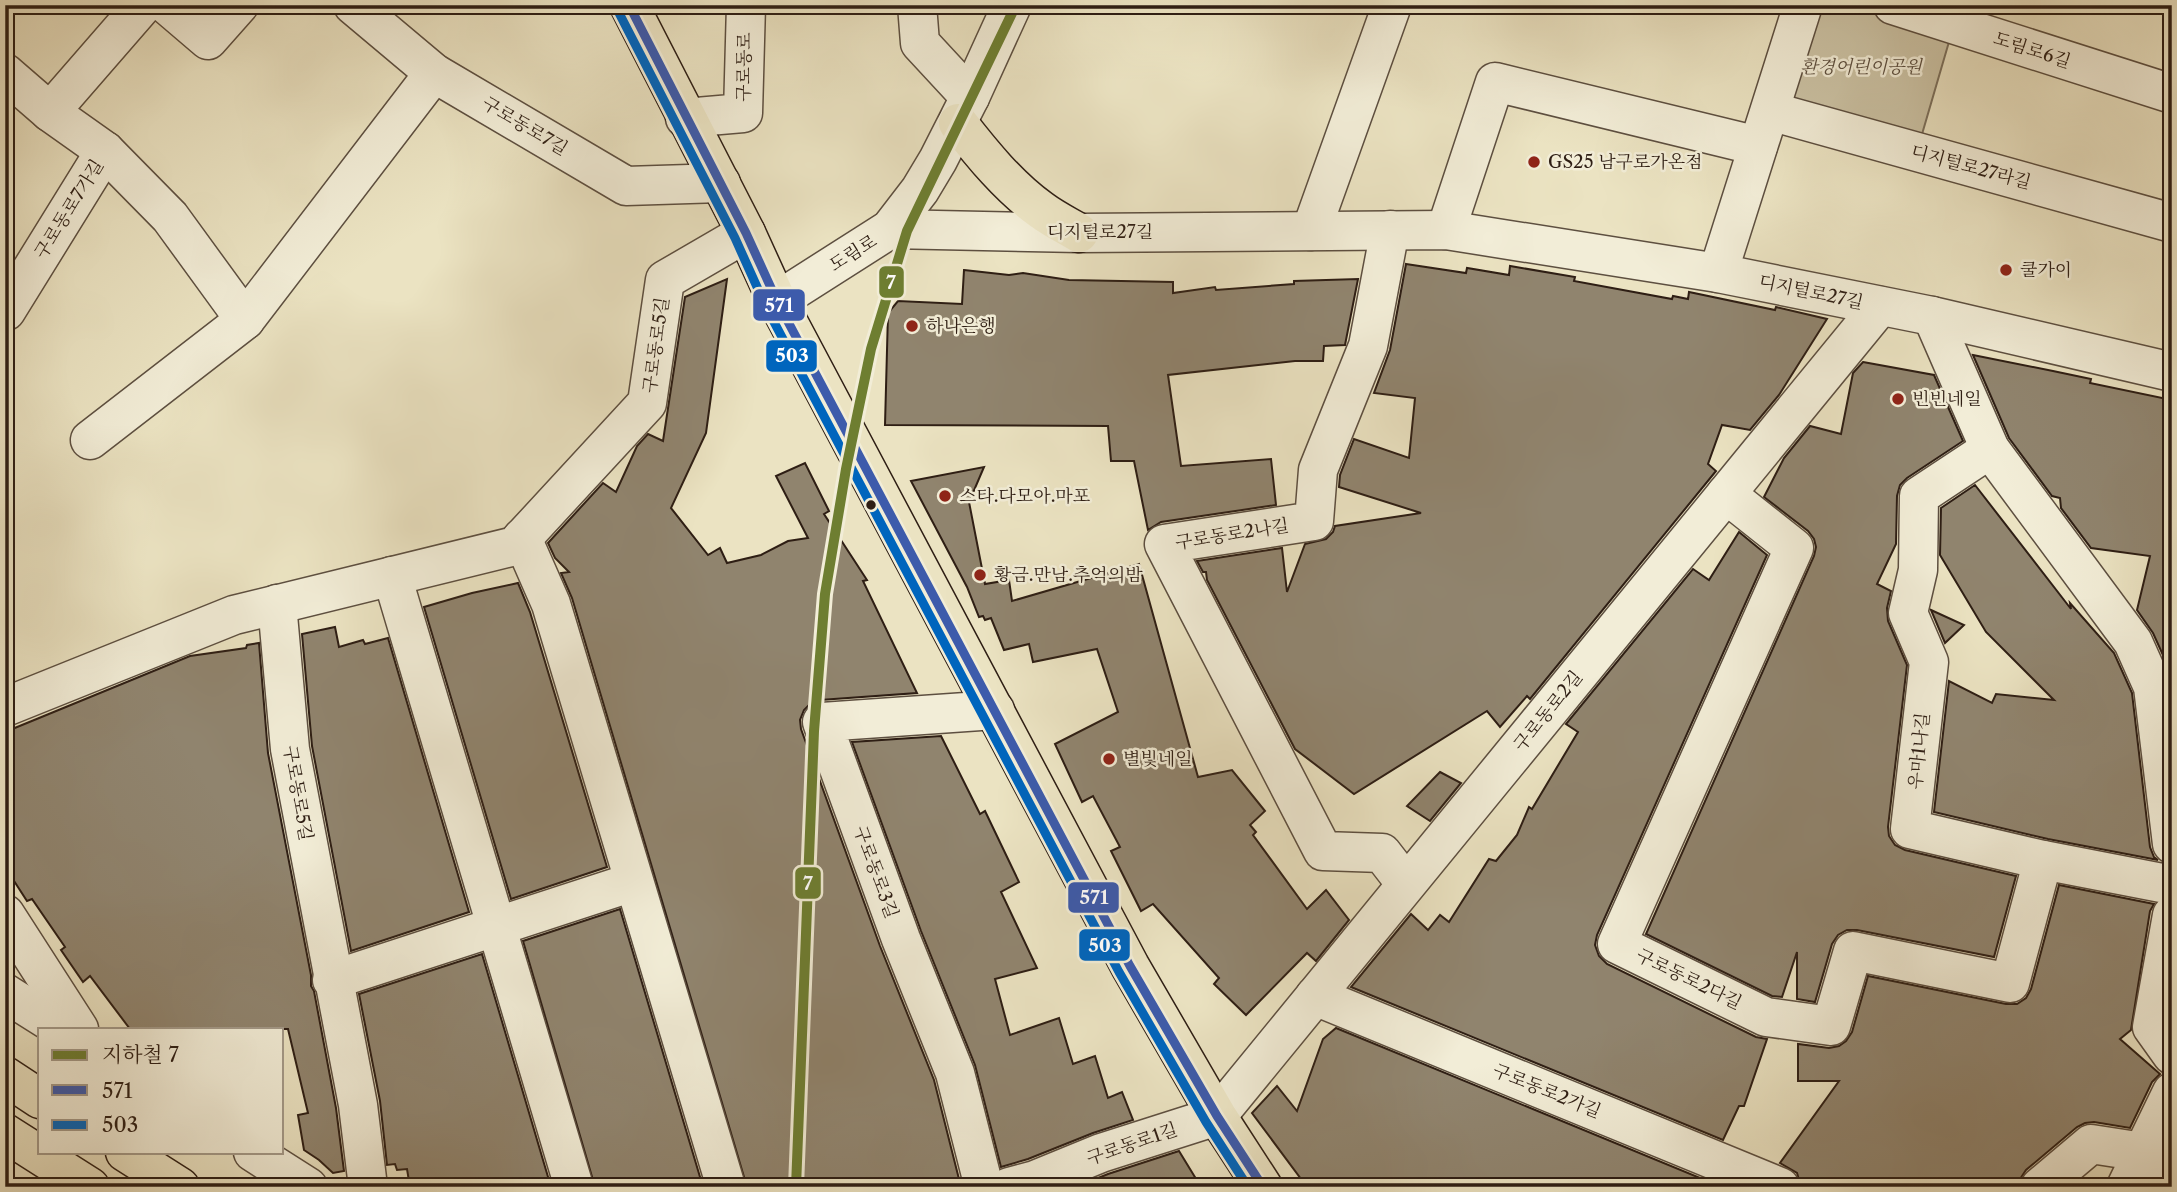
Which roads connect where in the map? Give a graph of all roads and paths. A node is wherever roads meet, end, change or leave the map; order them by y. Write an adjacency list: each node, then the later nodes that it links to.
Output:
1 (143, 5): 16 (street)
2 (167, 5): 3 (street)
3 (239, 5)
4 (353, 5): 13 (street, 구로동로7길)
5 (629, 5): 17 (main road)
6 (746, 5): 17 (street, 구로동로)
7 (917, 5): 15 (street)
8 (1012, 5): 15 (street, 도림로)
9 (1392, 5): 25 (street)
10 (1803, 5): 18 (street)
11 (1893, 5): 14 (street, 도림로6길)
12 (5, 73): 16 (street)
13 (435, 73): 20 (street, 구로동로7길); 33 (street)
14 (2172, 94)
15 (964, 110): 22 (street, 도림로); 27 (main road)
16 (50, 112): 19 (street)
17 (685, 118): 20 (main road)
18 (1764, 128): 21 (street, 디지털로27라길); 24 (street); 28 (street)
19 (105, 151): 31 (street, 구로동로7가길); 33 (street, 구로동로7가길)
20 (721, 183): 26 (main road)
21 (2172, 223)
22 (890, 229): 27 (street, 디지털로27길); 29 (street, 도림로)
23 (1390, 230): 24 (street, 디지털로27길); 25 (street, 디지털로27길); 46 (street, 구로동로2나길)
24 (1446, 230): 28 (street, 디지털로27길)
25 (1311, 231): 27 (street, 디지털로27길)
26 (746, 233): 29 (main road); 38 (street, 구로동로5길)
27 (1079, 233)
28 (1718, 273): 30 (street, 디지털로27길)
29 (777, 301): 42 (main road)
30 (1880, 306): 32 (street, 디지털로27길); 37 (street, 구로동로2길)
31 (6, 311)
32 (1932, 316): 34 (street, 디지털로27길); 36 (street)
33 (245, 320): 35 (street)
34 (2172, 372)
35 (90, 440)
36 (1990, 449): 43 (street); 44 (street, 우마1나길)
37 (1726, 494): 44 (street, 구로동로2다길); 46 (street, 구로동로2길)
38 (523, 538): 39 (street, 구로동로5길); 45 (street)
39 (392, 576): 40 (street, 구로동로5길); 50 (street)
40 (277, 604): 41 (street, 구로동로5길); 51 (street, 구로동로5길)
41 (5, 706)
42 (995, 710): 60 (main road); 74 (street, 구로동로3길)
43 (2172, 844)
44 (2043, 860): 47 (street, 우마1나길)
45 (633, 882): 50 (street); 73 (street)
46 (1406, 884): 53 (street, 구로동로2길)
47 (2172, 885)
48 (5, 914): 55 (street)
49 (2172, 915): 56 (street)
50 (495, 926): 51 (street); 72 (street)
51 (332, 980): 71 (street, 구로동로5길)
52 (5, 993): 54 (street)
53 (1315, 996): 60 (street, 구로동로2길); 67 (street, 구로동로2가길)
54 (60, 1028)
55 (78, 1028)
56 (2172, 1055)
57 (5, 1076): 59 (main road)
58 (2172, 1092): 66 (street)
59 (38, 1097)
60 (1217, 1116): 75 (street, 구로동로1길); 76 (main road)
61 (5, 1133): 62 (main road)
62 (38, 1154)
63 (38, 1154): 68 (main road)
64 (128, 1154): 69 (main road)
65 (257, 1154): 70 (street)
66 (2149, 1169): 77 (street); 78 (street)
67 (1766, 1184)
68 (90, 1187)
69 (180, 1187)
70 (308, 1187)
71 (368, 1187)
72 (574, 1187)
73 (726, 1187)
74 (984, 1187)
75 (1009, 1187)
76 (1263, 1187)
77 (2039, 1187)
78 (2126, 1187)

